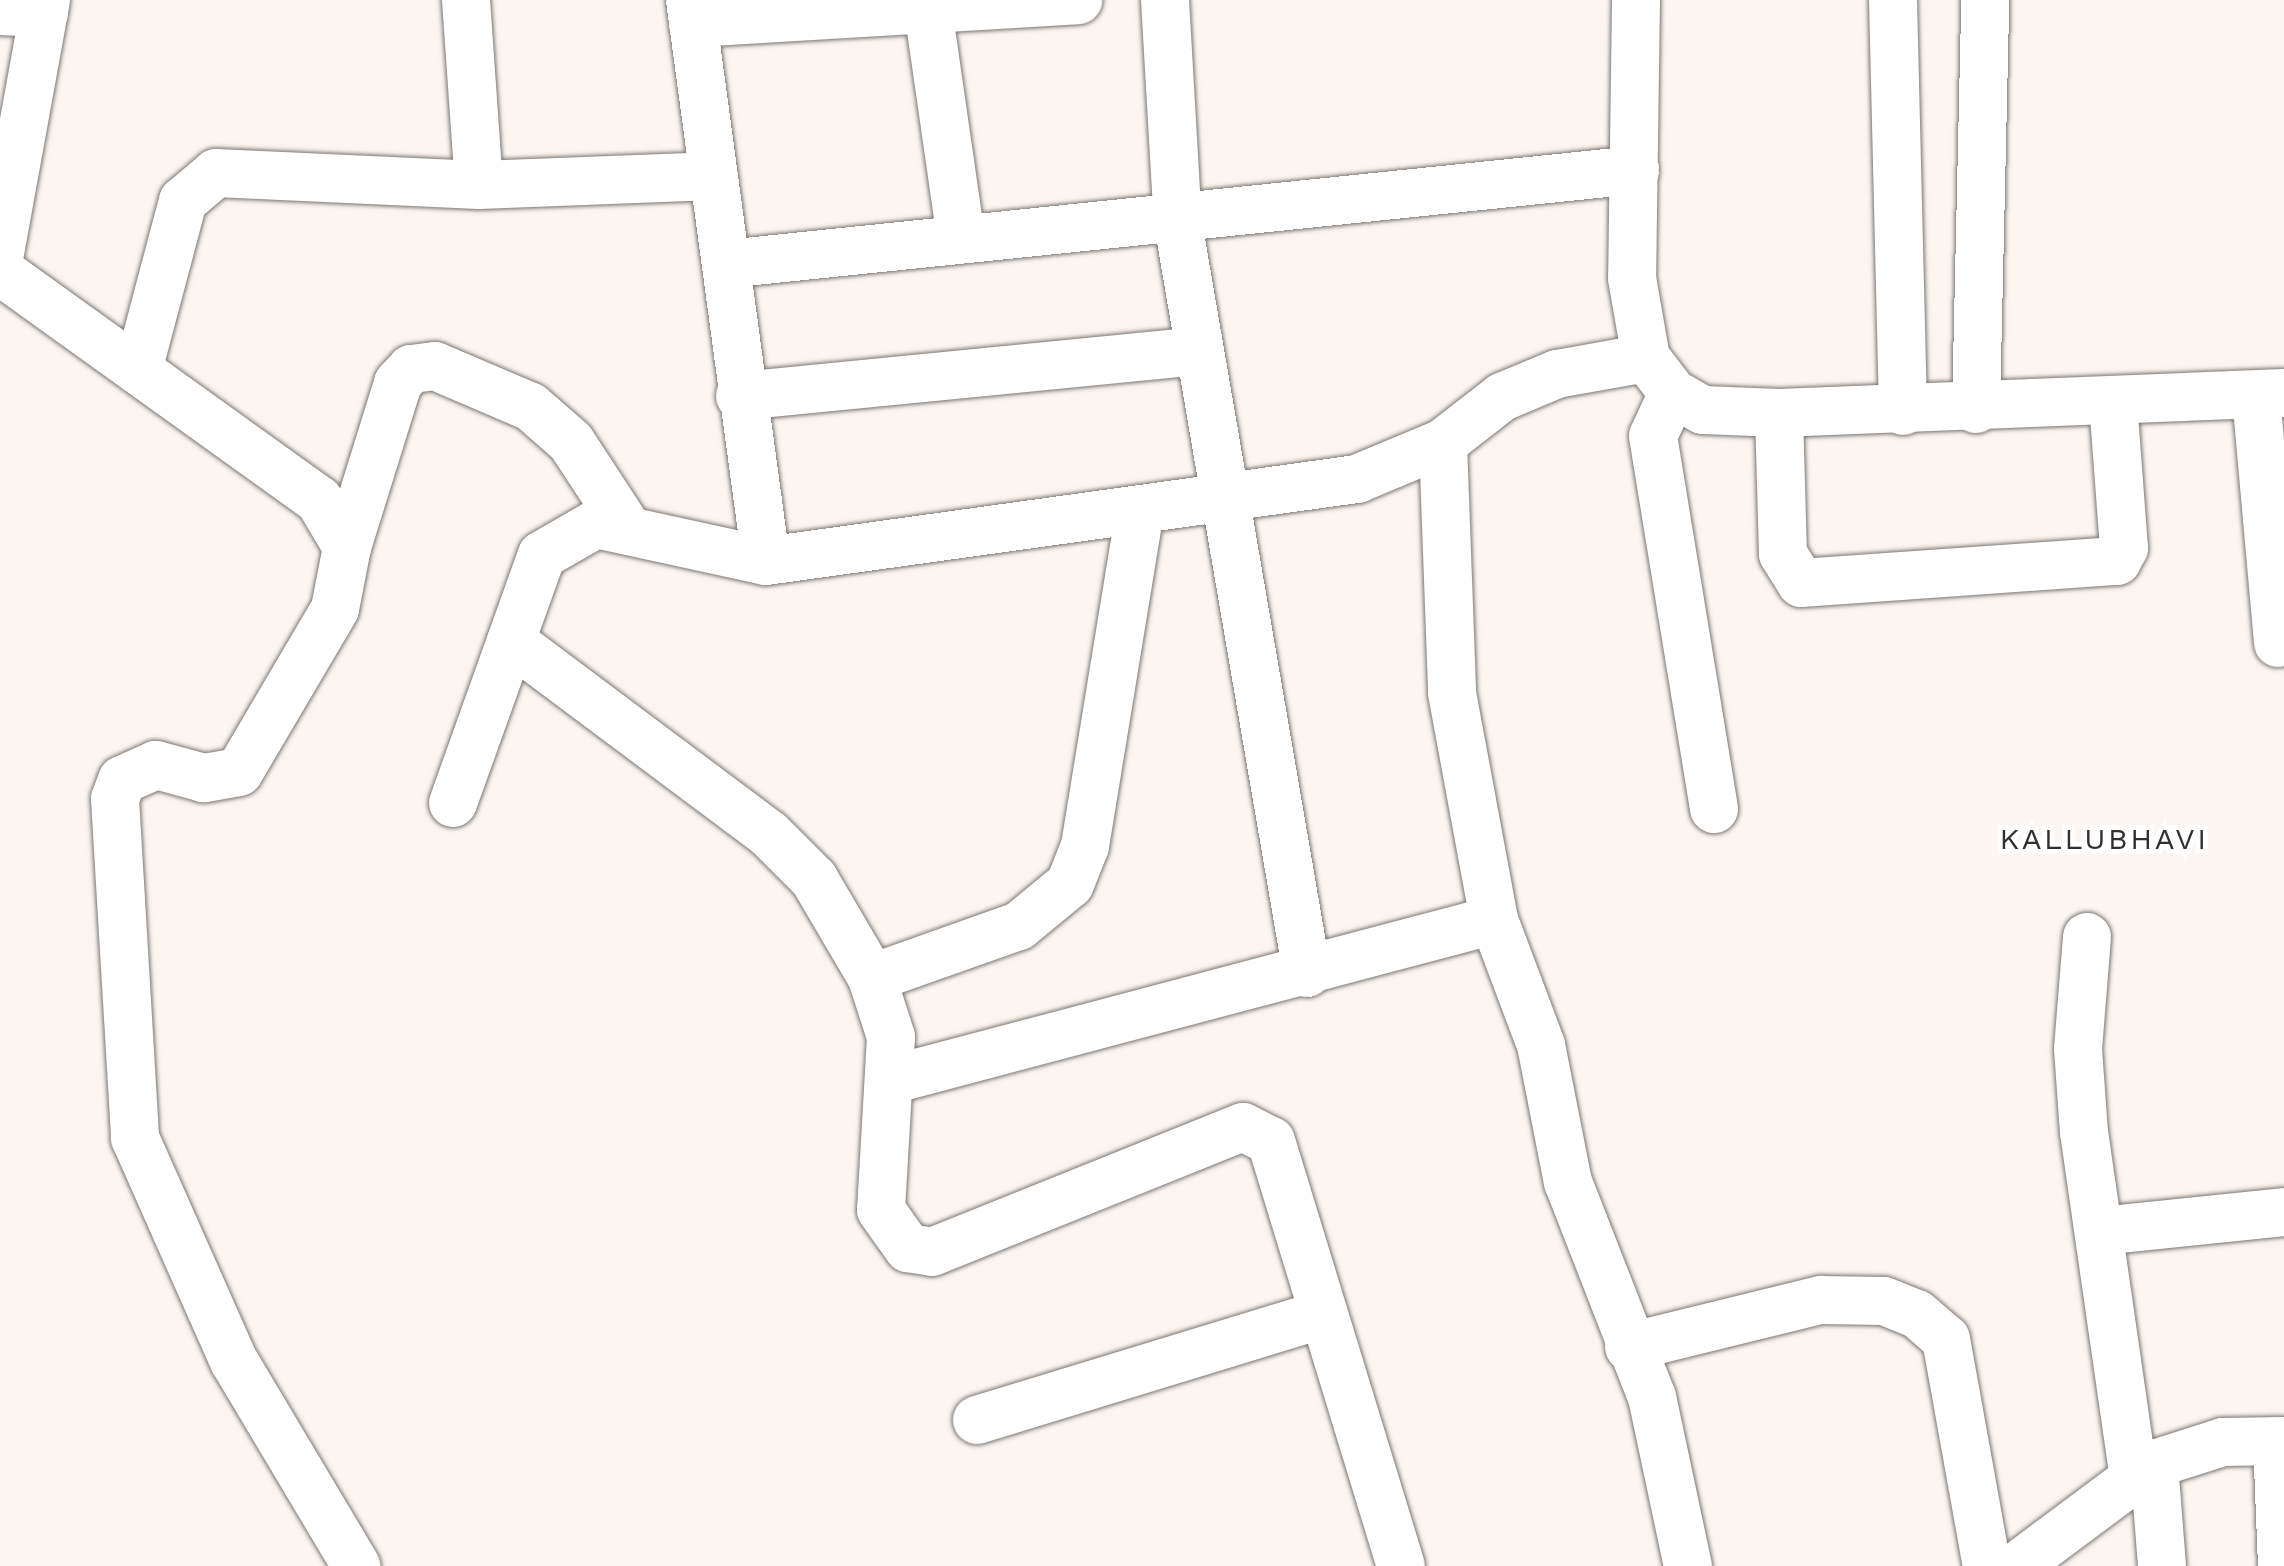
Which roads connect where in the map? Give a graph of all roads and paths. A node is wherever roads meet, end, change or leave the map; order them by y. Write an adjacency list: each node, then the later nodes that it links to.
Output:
1 (466, 0): 12 (street)
2 (1078, 0): 7 (street)
3 (1164, 0): 13 (street)
4 (1636, 0): 10 (street)
5 (1894, 0): 25 (street)
6 (1986, 0): 24 (street)
7 (904, 7): 9 (street); 14 (street)
8 (30, 8): 15 (street)
9 (692, 12): 11 (street)
10 (1635, 170): 13 (street); 20 (street)
11 (714, 176): 12 (street); 16 (street)
12 (479, 185): 19 (street)
13 (1178, 223): 14 (street); 18 (street)
14 (961, 239): 16 (street)
15 (0, 253)
16 (726, 264): 22 (street)
17 (0, 270): 19 (street)
18 (1198, 351): 22 (street); 28 (street)
19 (138, 370): 31 (street)
20 (1659, 375): 26 (street); 27 (street); 36 (street)
21 (2270, 395): 23 (street); 34 (street)
22 (740, 396): 32 (street)
23 (2113, 402): 24 (street); 26 (street)
24 (1976, 409): 25 (street)
25 (1903, 411): 26 (street)
26 (1779, 413)
27 (1443, 443): 28 (street); 37 (street)
28 (1224, 492): 29 (street); 39 (street)
29 (1140, 512): 32 (street); 40 (street)
30 (624, 523): 31 (street); 32 (street); 33 (street)
31 (347, 547): 49 (street)
32 (766, 562)
33 (511, 641): 35 (street); 40 (street)
34 (2278, 643)
35 (453, 802)
36 (1714, 810)
37 (1494, 920): 39 (street); 45 (street)
38 (2087, 938): 43 (street)
39 (1307, 973): 41 (street)
40 (872, 978): 41 (street)
41 (894, 1079): 44 (street)
42 (2284, 1212): 43 (street)
43 (2100, 1232): 48 (street)
44 (1318, 1316): 46 (street); 50 (street)
45 (1629, 1347): 51 (street); 52 (street)
46 (977, 1420)
47 (2280, 1441): 48 (street); 55 (street)
48 (2144, 1471): 53 (street); 54 (street)
49 (356, 1566)
50 (1402, 1566)
51 (1688, 1566)
52 (1987, 1566)
53 (2017, 1566)
54 (2162, 1566)
55 (2282, 1566)

